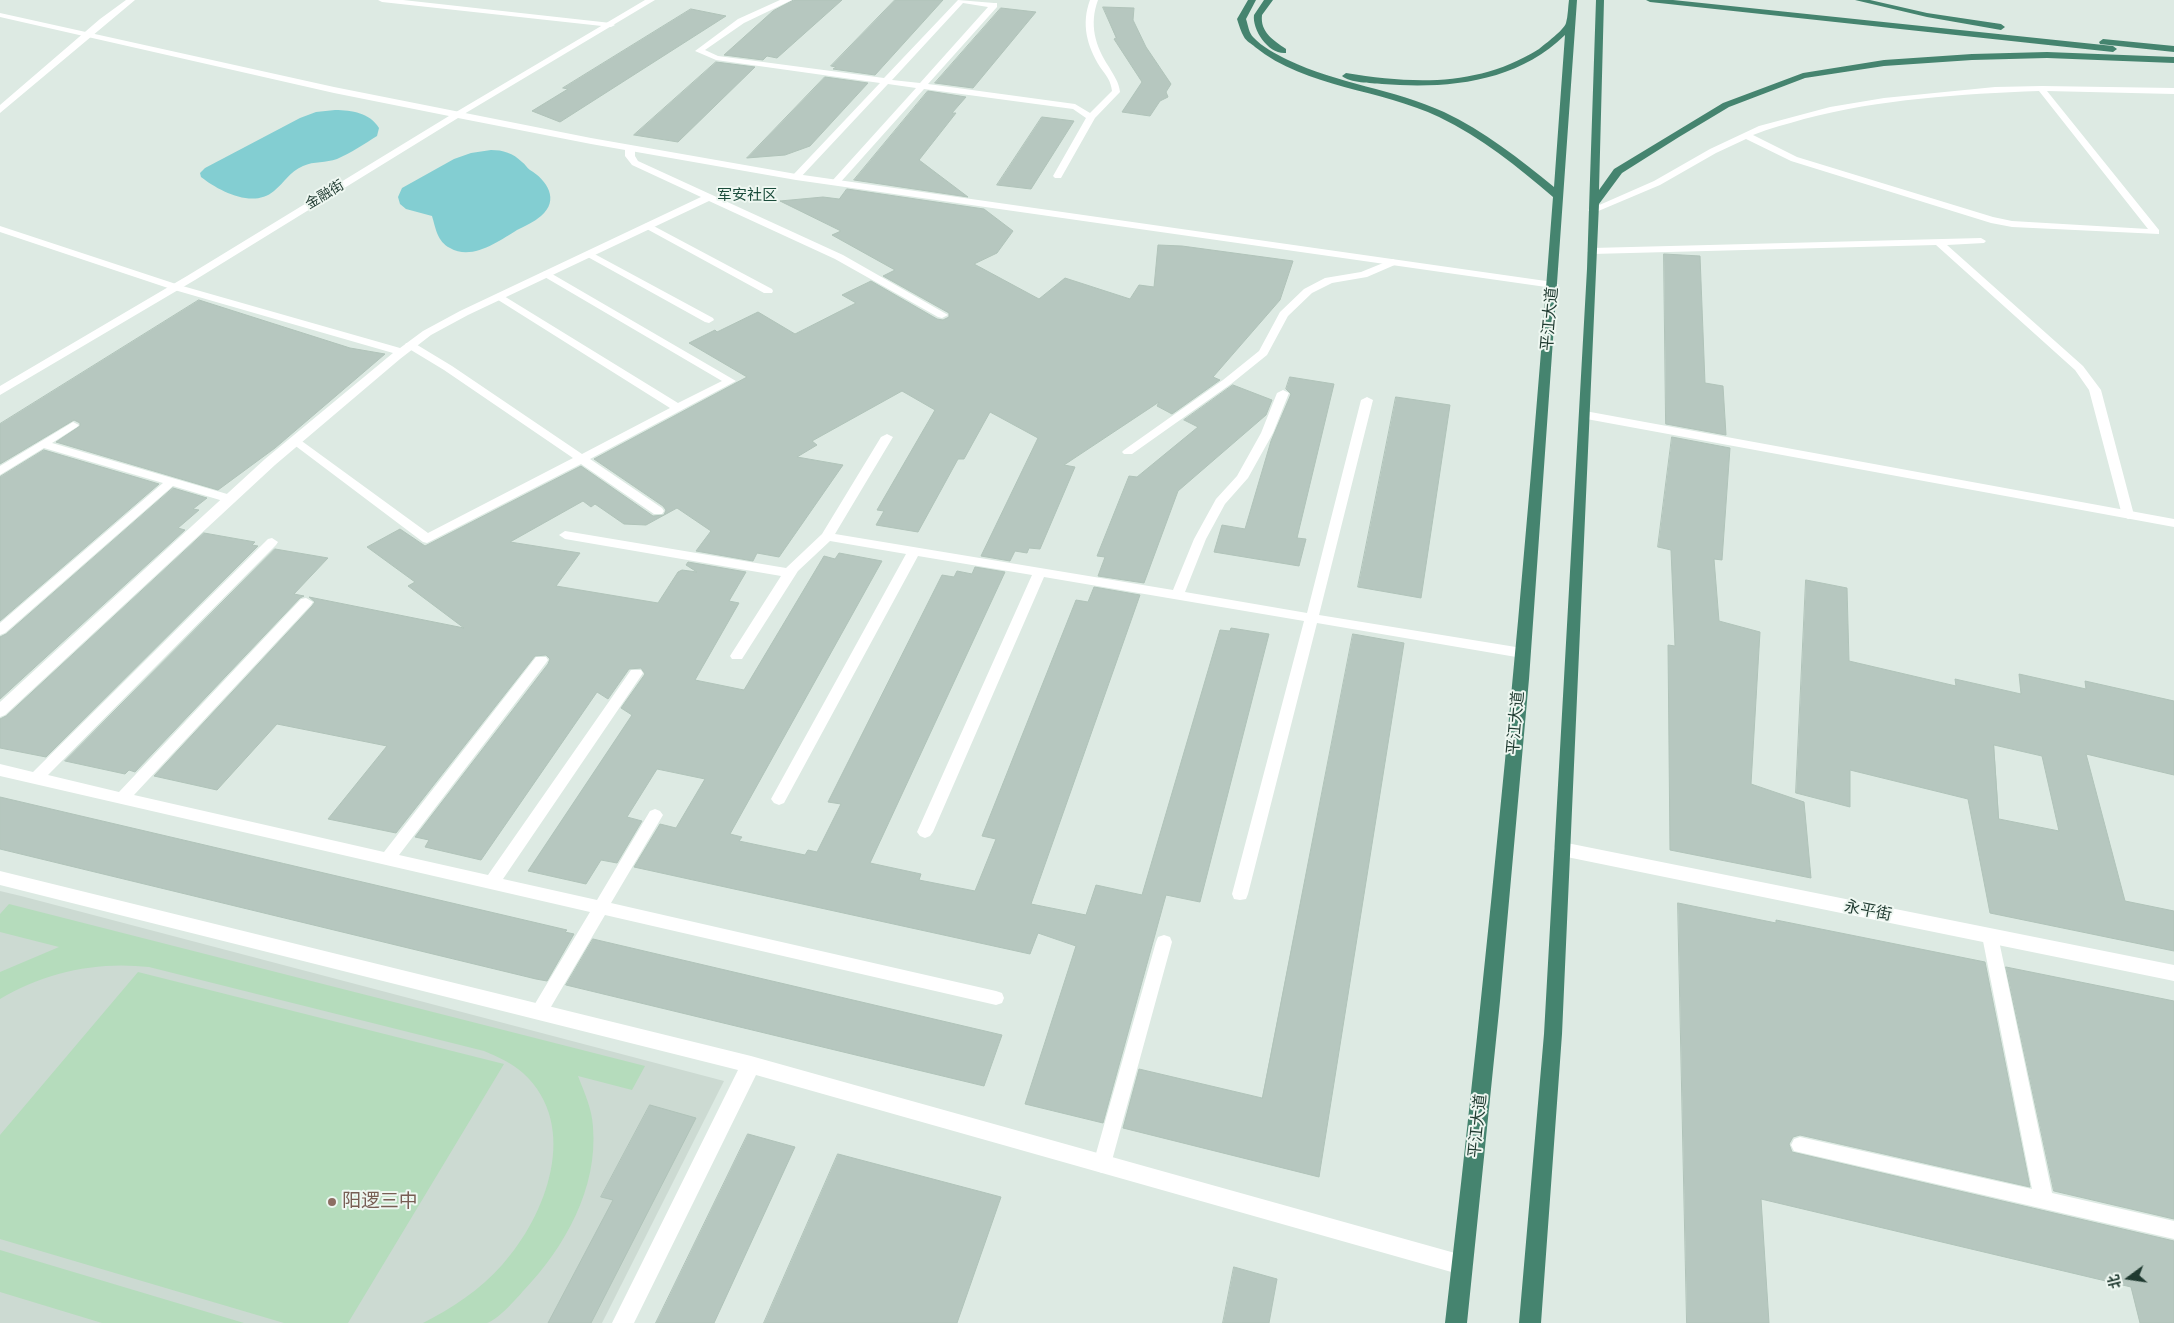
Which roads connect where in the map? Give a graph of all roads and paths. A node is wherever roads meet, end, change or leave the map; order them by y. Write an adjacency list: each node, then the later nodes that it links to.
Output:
1 (131, 0): 19 (street)
2 (382, 0): 15 (lane)
3 (651, 0): 15 (street, 金融街)
4 (788, 0): 24 (lane)
5 (1094, 0): 30 (lane)
6 (1252, 0): 36 (highway)
7 (1269, 0): 16 (highway)
8 (1573, 0): 16 (highway, 平江大道)
9 (1600, 0): 38 (highway)
10 (1650, 0): 13 (highway)
11 (1701, 0): 13 (highway)
12 (1859, 0): 17 (highway)
13 (1716, 4): 20 (highway); 22 (highway)
14 (0, 15): 19 (street)
15 (611, 24): 29 (street, 金融街)
16 (1570, 25): 36 (highway, 平江大道)
17 (2013, 29)
18 (2022, 30): 20 (highway)
19 (86, 34): 28 (street); 29 (street)
20 (2129, 45): 21 (highway)
21 (2174, 49)
22 (2174, 55)
23 (2174, 60): 38 (highway)
24 (886, 81): 25 (lane); 25 (lane); 34 (lane)
25 (922, 86): 30 (lane); 35 (lane)
26 (2041, 88): 27 (lane); 31 (lane); 31 (lane)
27 (2174, 91)
28 (0, 110)
29 (456, 115): 32 (street); 48 (street, 金融街)
30 (1091, 117): 33 (lane)
31 (1746, 135): 38 (lane)
32 (630, 148): 34 (street); 37 (street)
33 (1058, 176)
34 (796, 177): 35 (street)
35 (835, 183): 45 (street)
36 (1559, 196): 47 (highway, 平江大道)
37 (710, 197): 39 (street); 51 (street)
38 (1593, 207): 43 (highway)
39 (648, 226): 44 (street); 49 (lane)
40 (0, 230): 48 (street)
41 (1981, 241): 42 (lane)
42 (1938, 242): 43 (lane); 69 (lane)
43 (1592, 251): 58 (highway)
44 (589, 254): 46 (street); 52 (lane)
45 (1393, 262): 47 (street); 63 (lane)
46 (547, 274): 50 (street); 57 (lane)
47 (1553, 285): 82 (highway, 平江大道)
48 (175, 287): 53 (street); 54 (street, 金融街)
49 (768, 291)
50 (500, 296): 53 (street); 57 (lane)
51 (942, 315)
52 (709, 320)
53 (406, 349): 61 (street); 64 (lane)
54 (0, 391)
55 (1283, 393): 77 (lane)
56 (1367, 400): 80 (lane)
57 (678, 408): 64 (lane)
58 (1585, 415): 69 (street); 93 (highway)
59 (73, 426): 62 (lane)
60 (887, 437): 72 (lane)
61 (295, 441): 64 (lane); 67 (street)
62 (44, 444): 65 (lane); 66 (lane)
63 (1128, 452)
64 (580, 459): 68 (lane)
65 (0, 471)
66 (171, 482): 67 (lane); 79 (lane)
67 (230, 499): 86 (street)
68 (658, 511)
69 (2128, 515): 70 (street)
70 (2174, 523)
71 (564, 535): 75 (lane)
72 (827, 537): 74 (lane); 75 (lane)
73 (272, 542): 88 (lane)
74 (914, 552): 76 (lane); 90 (lane)
75 (789, 573): 83 (lane)
76 (1039, 573): 77 (lane); 92 (lane)
77 (1177, 596): 80 (lane)
78 (306, 602): 89 (lane)
79 (6, 618): 81 (lane)
80 (1311, 618): 82 (lane); 97 (lane)
81 (0, 630)
82 (1522, 653): 109 (highway, 平江大道)
83 (737, 656)
84 (541, 660): 94 (lane)
85 (636, 673): 96 (lane)
86 (0, 711)
87 (0, 770): 88 (lane)
88 (36, 778): 89 (lane)
89 (122, 798): 94 (lane)
90 (779, 799)
91 (654, 815): 98 (lane)
92 (925, 832)
93 (1562, 849): 99 (street, 永平街); 112 (highway)
94 (388, 858): 96 (lane)
95 (0, 878): 103 (street)
96 (492, 882): 98 (lane)
97 (1240, 894)
98 (601, 908): 102 (lane); 103 (lane)
99 (1990, 936): 101 (street, 永平街); 107 (lane)
100 (1164, 942): 106 (lane)
101 (2174, 973)
102 (996, 998)
103 (539, 1012): 104 (street)
104 (751, 1065): 106 (street); 110 (street)
105 (1800, 1145): 107 (lane)
106 (1102, 1164): 109 (street)
107 (2044, 1200): 108 (lane)
108 (2174, 1230)
109 (1462, 1265): 111 (highway, 平江大道)
110 (623, 1323)
111 (1456, 1323)
112 (1530, 1323)

